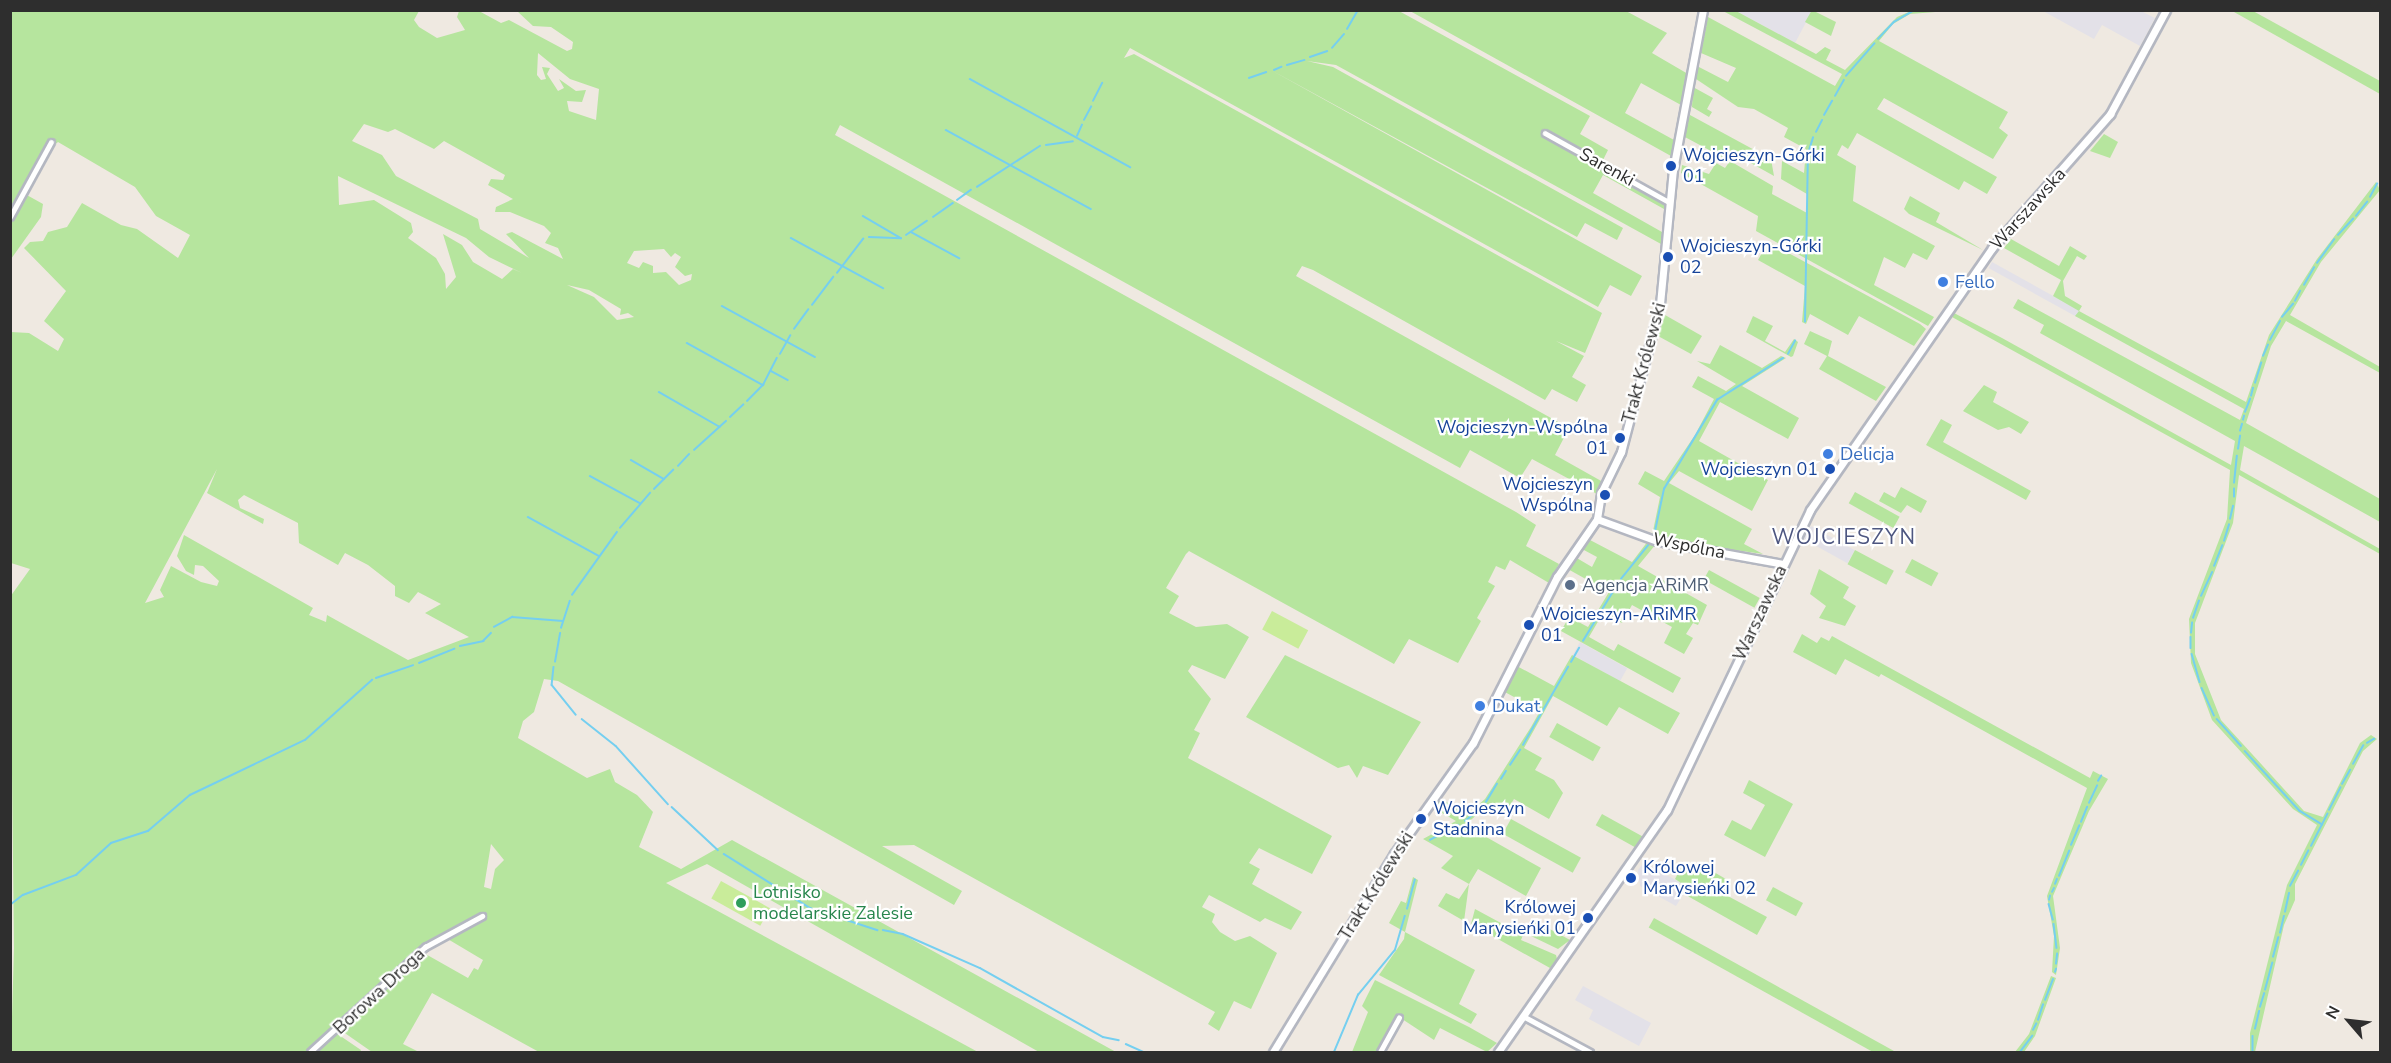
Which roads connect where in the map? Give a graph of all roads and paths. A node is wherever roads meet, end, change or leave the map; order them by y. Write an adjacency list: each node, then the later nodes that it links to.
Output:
1 (1703, 10): 5 (street, Trakt Królewski)
2 (2166, 10): 8 (street, Warszawska)
3 (1545, 133): 5 (street, Sarenki)
4 (51, 142): 6 (street)
5 (1669, 202): 7 (street, Trakt Królewski)
6 (10, 217)
7 (1597, 519): 8 (street, Wspólna); 13 (street, Trakt Królewski)
8 (1783, 564): 10 (street, Warszawska)
9 (482, 916): 12 (street, Borowa Droga)
10 (1525, 1017): 15 (street, Warszawska); 16 (street)
11 (1399, 1018): 14 (street)
12 (310, 1053)
13 (1273, 1053)
14 (1380, 1053)
15 (1498, 1053)
16 (1590, 1053)

